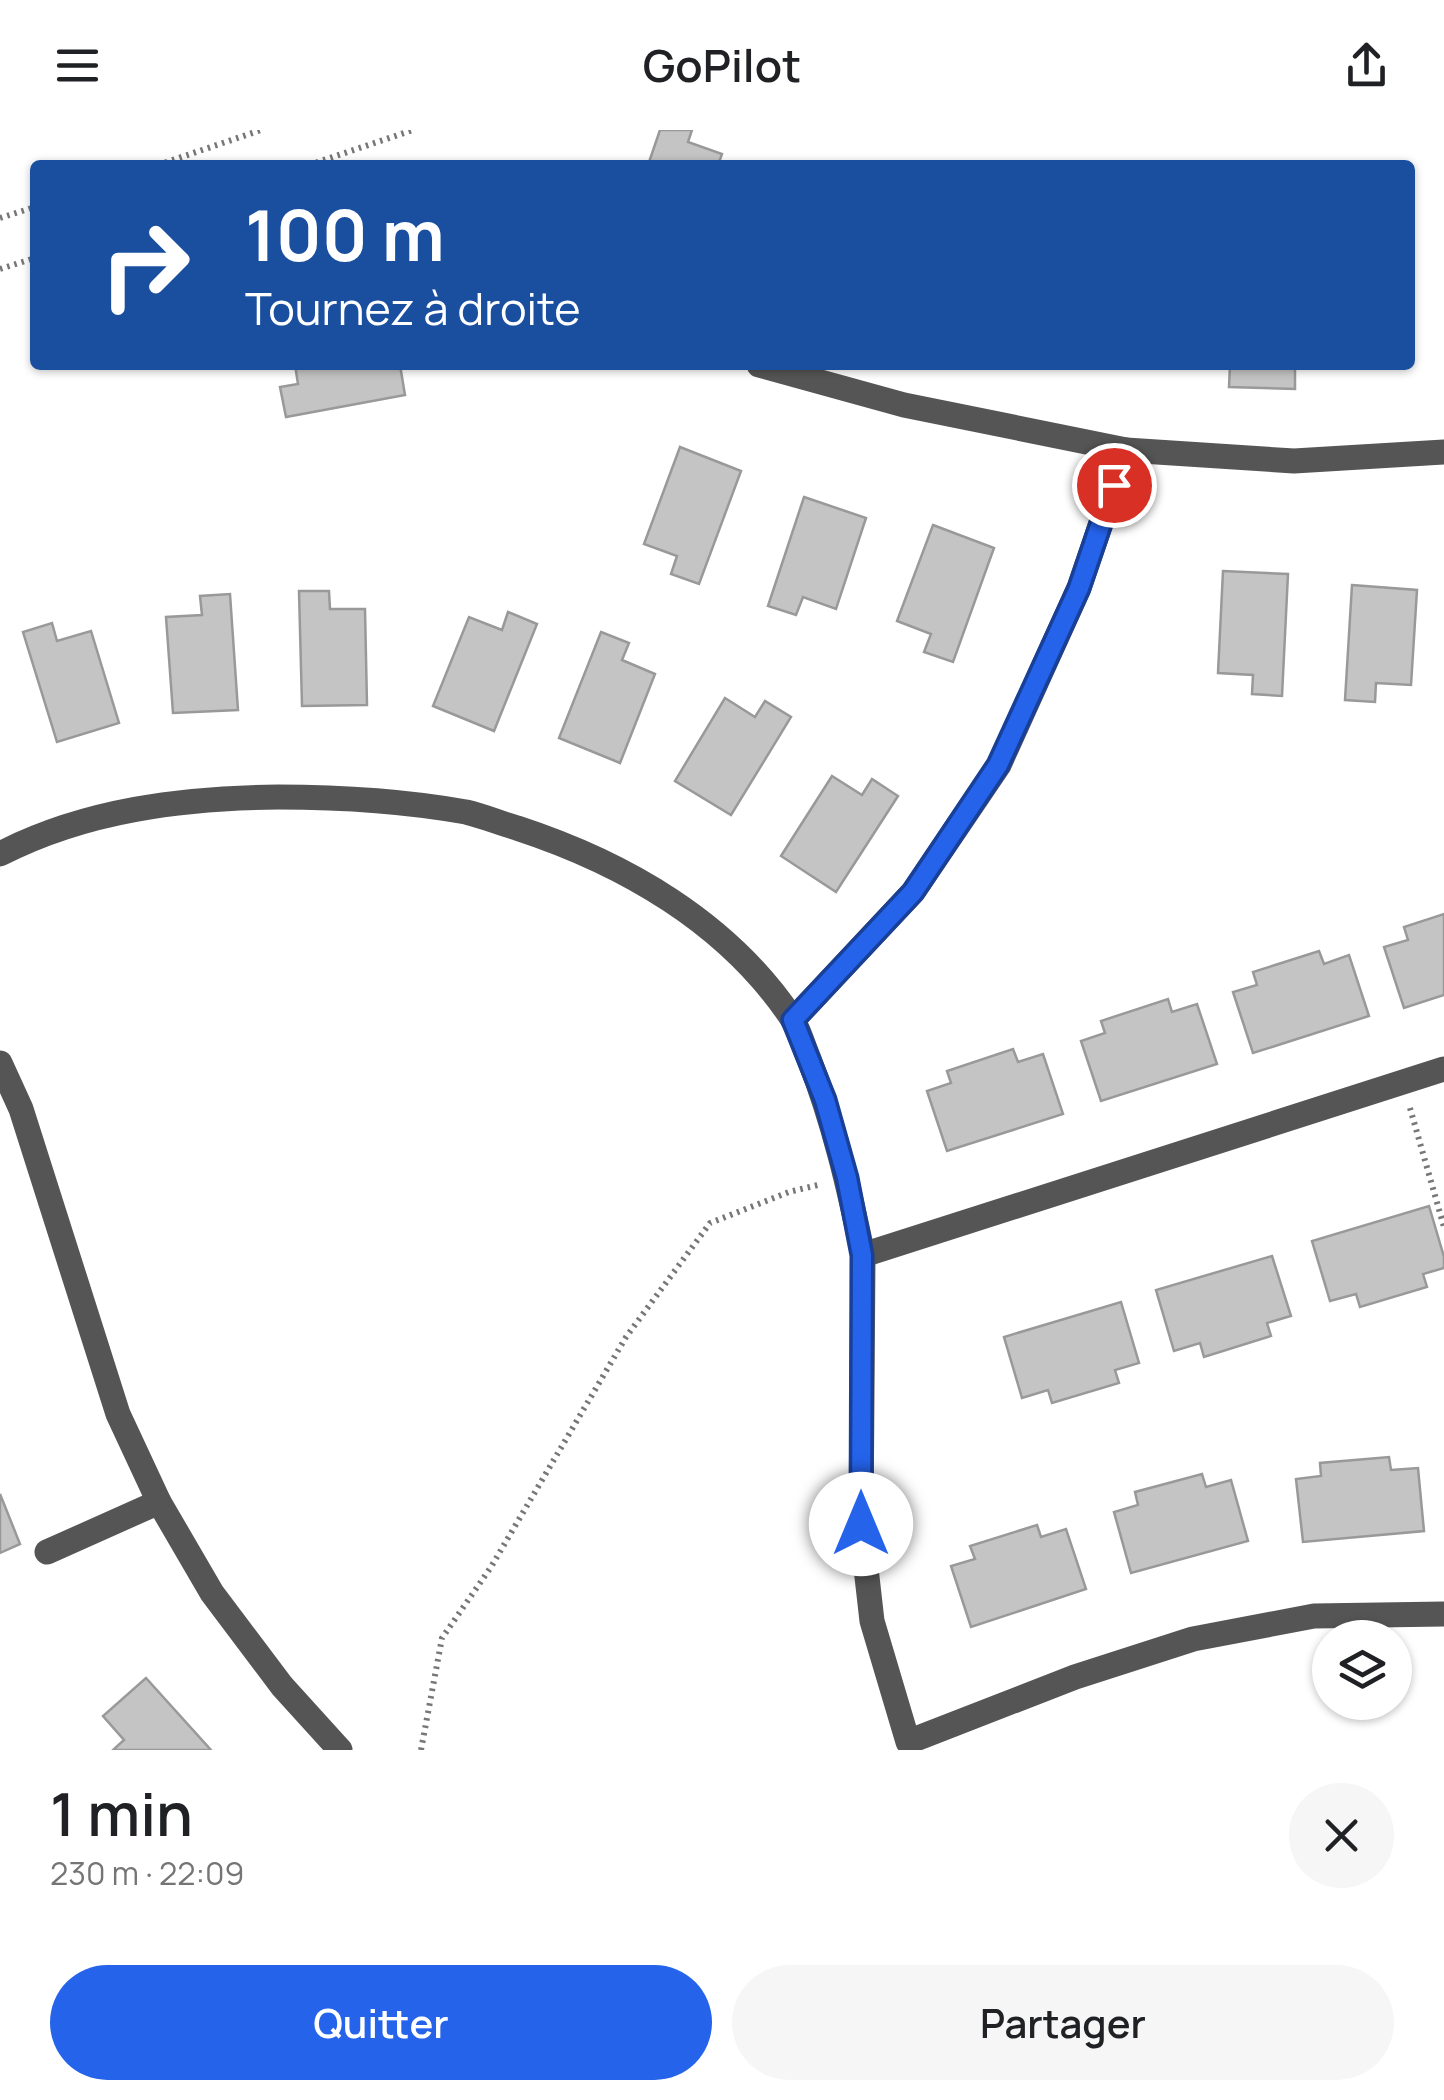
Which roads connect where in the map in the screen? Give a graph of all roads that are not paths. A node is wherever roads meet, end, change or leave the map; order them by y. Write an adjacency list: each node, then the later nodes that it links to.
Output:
1 (776, 370): 2 (street)
2 (1126, 450): 3 (street); 5 (street)
3 (1444, 452)
4 (0, 854): 5 (street)
5 (793, 1020): 8 (street)
6 (0, 1063): 9 (street)
7 (1444, 1069): 8 (street)
8 (862, 1255): 12 (street)
9 (159, 1502): 10 (street); 13 (street)
10 (47, 1552)
11 (1444, 1614): 12 (street)
12 (900, 1746)
13 (340, 1750)

